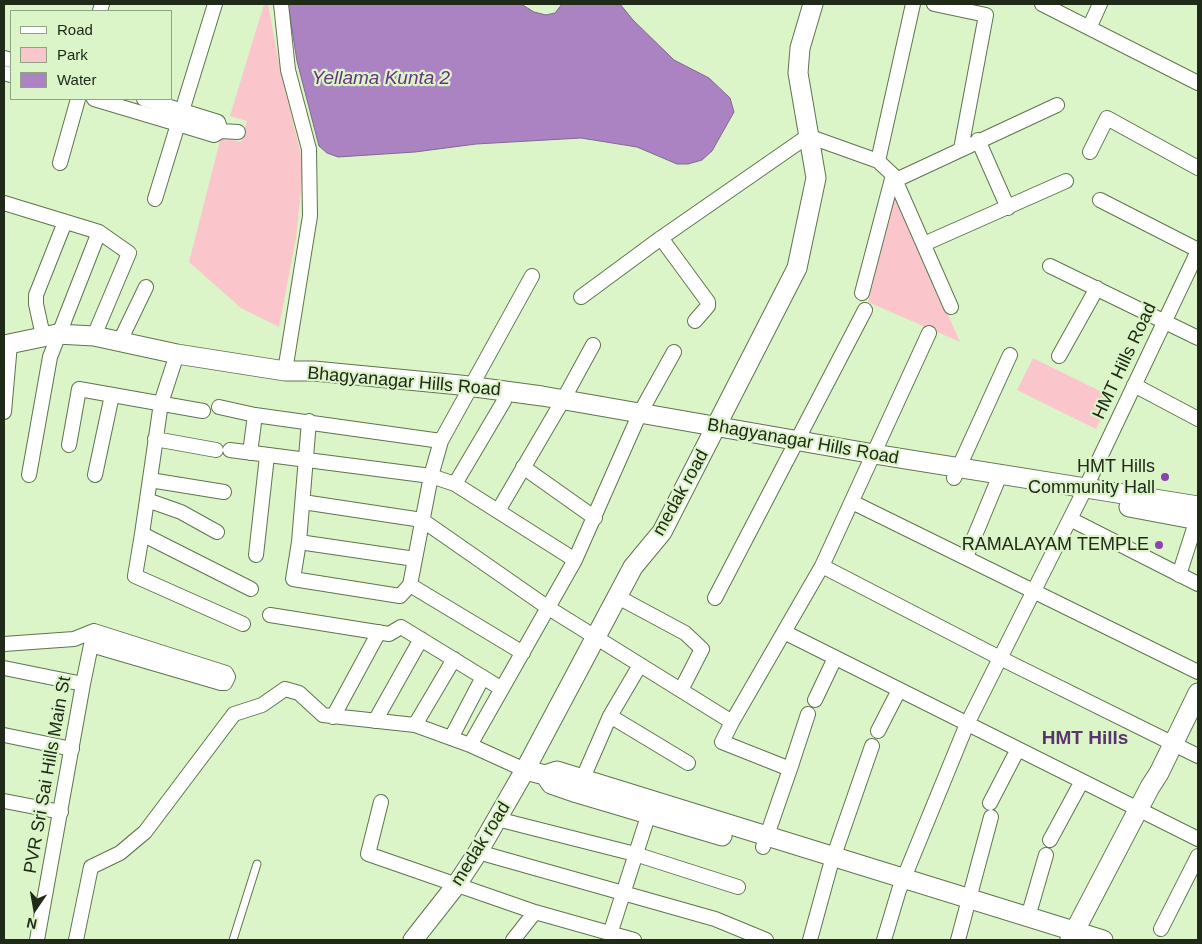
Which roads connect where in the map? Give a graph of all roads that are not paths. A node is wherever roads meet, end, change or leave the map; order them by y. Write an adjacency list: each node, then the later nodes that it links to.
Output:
1 (215, 4): 14 (street)
2 (281, 4): 57 (street)
3 (813, 4): 18 (street, medak road)
4 (913, 4): 22 (street)
5 (934, 4): 20 (street)
6 (1042, 4): 8 (street)
7 (1100, 4): 8 (street)
8 (1090, 26): 9 (street)
9 (1198, 83)
10 (78, 100): 23 (street)
11 (97, 100): 15 (street)
12 (147, 100): 14 (street)
13 (1058, 105): 19 (street)
14 (182, 110): 15 (street); 16 (street)
15 (178, 124): 16 (street); 27 (street)
16 (221, 131): 17 (street)
17 (238, 132)
18 (808, 136): 22 (street); 33 (street); 71 (street, medak road)
19 (978, 140): 20 (street); 30 (street)
20 (961, 149): 25 (street)
21 (1090, 152): 24 (street)
22 (878, 161): 25 (street)
23 (60, 163)
24 (1198, 168)
25 (894, 178): 34 (street); 40 (street)
26 (1066, 181): 30 (street)
27 (155, 199)
28 (1100, 200): 35 (street)
29 (4, 203): 31 (street)
30 (1008, 208): 34 (street)
31 (65, 222): 32 (street); 47 (street)
32 (99, 232): 47 (street); 48 (street)
33 (661, 238): 41 (street); 44 (street)
34 (924, 244): 42 (street)
35 (1198, 250): 45 (street, HMT Hills Road)
36 (1050, 266): 39 (street)
37 (532, 276): 59 (street)
38 (146, 287): 50 (street)
39 (1098, 288): 45 (street); 56 (street)
40 (862, 293)
41 (582, 297)
42 (951, 307)
43 (865, 310): 75 (street)
44 (695, 321)
45 (1164, 321): 49 (street); 58 (street, HMT Hills Road)
46 (929, 333): 78 (street)
47 (50, 335): 48 (street, Bhagyanagar Hills Road); 51 (street, Bhagyanagar Hills Road); 82 (street)
48 (94, 336): 50 (street, Bhagyanagar Hills Road)
49 (1198, 338)
50 (120, 341): 54 (street, Bhagyanagar Hills Road)
51 (7, 344): 66 (street)
52 (593, 345): 63 (street)
53 (674, 352): 68 (street)
54 (177, 354): 57 (street, Bhagyanagar Hills Road); 62 (street)
55 (1010, 355): 81 (street)
56 (1059, 356)
57 (292, 371): 59 (street, Bhagyanagar Hills Road)
58 (1134, 385): 69 (street); 89 (street, HMT Hills Road)
59 (468, 390): 61 (street, Bhagyanagar Hills Road); 63 (street, Bhagyanagar Hills Road); 73 (street)
60 (112, 395): 62 (street); 74 (street); 83 (street)
61 (504, 401): 63 (street, Bhagyanagar Hills Road); 87 (street)
62 (161, 403): 65 (street); 72 (street)
63 (560, 405): 68 (street, Bhagyanagar Hills Road); 80 (street)
64 (219, 407): 67 (street)
65 (203, 411)
66 (4, 412)
67 (255, 415): 70 (street); 76 (street)
68 (638, 419): 71 (street, Bhagyanagar Hills Road); 95 (street)
69 (1198, 419)
70 (310, 421): 73 (street); 79 (street)
71 (714, 433): 75 (street, Bhagyanagar Hills Road); 111 (street, medak road)
72 (155, 439): 76 (street); 85 (street)
73 (441, 441): 84 (street)
74 (69, 445)
75 (794, 446): 78 (street, Bhagyanagar Hills Road); 112 (street)
76 (250, 453): 77 (street)
77 (267, 456): 79 (street); 101 (street)
78 (872, 459): 81 (street, Bhagyanagar Hills Road); 92 (street)
79 (306, 462): 84 (street); 91 (street)
80 (523, 467): 93 (street); 95 (street)
81 (956, 473): 86 (street, Bhagyanagar Hills Road)
82 (29, 475)
83 (95, 475)
84 (431, 476): 87 (street); 97 (street)
85 (150, 480): 88 (street); 90 (street)
86 (998, 480): 89 (street, Bhagyanagar Hills Road); 102 (street)
87 (455, 484): 93 (street)
88 (224, 492)
89 (1083, 493): 94 (street, Bhagyanagar Hills Road); 96 (street, HMT Hills Road)
90 (147, 500): 98 (street); 99 (street)
91 (303, 502): 97 (street); 100 (street)
92 (852, 502): 102 (street); 105 (street)
93 (498, 511): 104 (street)
94 (1198, 515): 106 (street)
95 (595, 518): 104 (street)
96 (1070, 519): 106 (street); 110 (street, HMT Hills Road)
97 (422, 520): 103 (street); 113 (street)
98 (217, 532)
99 (142, 534): 109 (street); 115 (street)
100 (299, 542): 103 (street); 108 (street)
101 (256, 555)
102 (966, 557): 110 (street)
103 (415, 559): 108 (street)
104 (575, 560): 113 (street)
105 (822, 566): 118 (street); 125 (street)
106 (1179, 575): 107 (street)
107 (1198, 584)
108 (410, 585): 123 (street)
109 (251, 590)
110 (1034, 590): 125 (street, HMT Hills Road); 129 (street)
111 (618, 597): 119 (street, medak road); 133 (street)
112 (715, 598)
113 (547, 607): 119 (street); 123 (street)
114 (270, 615): 117 (street)
115 (243, 624)
116 (94, 631): 121 (street); 122 (street, PVR Sri Sai Hills Main St); 122 (street)
117 (379, 632): 120 (street); 139 (street)
118 (784, 632): 124 (street); 141 (street)
119 (594, 637): 127 (street); 155 (street, medak road)
120 (421, 639): 126 (street); 140 (street)
121 (4, 644)
122 (91, 645): 131 (street, PVR Sri Sai Hills Main St)
123 (524, 653): 132 (street)
124 (835, 658): 134 (street); 136 (street)
125 (1000, 658): 142 (street, HMT Hills Road); 148 (street)
126 (454, 659): 130 (street); 143 (street)
127 (640, 665): 133 (street); 138 (street)
128 (4, 668): 131 (street)
129 (1198, 672)
130 (483, 677): 132 (street); 146 (street)
131 (83, 684): 151 (street, PVR Sri Sai Hills Main St)
132 (502, 689): 147 (street)
133 (681, 690): 141 (street)
134 (899, 690): 142 (street); 144 (street)
135 (1198, 693): 148 (street)
136 (815, 700)
137 (808, 714): 154 (street)
138 (610, 716): 153 (street); 157 (street)
139 (333, 717): 140 (street); 184 (street)
140 (375, 721): 143 (street)
141 (732, 722): 154 (street)
142 (967, 724): 150 (street); 174 (street, HMT Hills Road)
143 (415, 725): 146 (street)
144 (878, 731)
145 (4, 735): 151 (street)
146 (451, 738): 147 (street)
147 (470, 744): 155 (street)
148 (1173, 744): 152 (street); 162 (street)
149 (872, 746): 171 (street)
150 (1018, 749): 156 (street); 177 (street)
151 (72, 750): 161 (street, PVR Sri Sai Hills Main St)
152 (1198, 756)
153 (688, 763)
154 (790, 769): 166 (street)
155 (525, 770): 157 (street); 163 (street, medak road)
156 (1082, 781): 162 (street); 165 (street)
157 (580, 786): 160 (street)
158 (4, 801): 161 (street)
159 (381, 802): 173 (street)
160 (651, 808): 166 (street); 168 (street)
161 (61, 812): 183 (street, PVR Sri Sai Hills Main St)
162 (1142, 812): 164 (street); 182 (street)
163 (497, 819): 167 (street, medak road); 168 (street)
164 (1198, 839)
165 (1050, 840)
166 (765, 842): 171 (street)
167 (478, 852): 173 (street, medak road); 176 (street)
168 (634, 854): 175 (street); 176 (street)
169 (1046, 855): 179 (street)
170 (1198, 856): 180 (street)
171 (832, 862): 174 (street); 190 (street)
172 (257, 864): 185 (lane)
173 (457, 884): 178 (street); 186 (street, medak road)
174 (901, 885): 177 (street); 191 (street, HMT Hills Road)
175 (738, 887)
176 (624, 894): 181 (street); 189 (street)
177 (969, 906): 179 (street); 182 (street); 192 (street)
178 (535, 912): 181 (street); 187 (street)
179 (1028, 917): 182 (street)
180 (1162, 929)
181 (605, 936): 188 (street)
182 (1074, 937): 193 (street)
183 (37, 940)
184 (76, 940)
185 (233, 940)
186 (413, 940)
187 (513, 940)
188 (634, 940)
189 (766, 940)
190 (810, 940)
191 (884, 940)
192 (958, 940)
193 (1103, 940)

